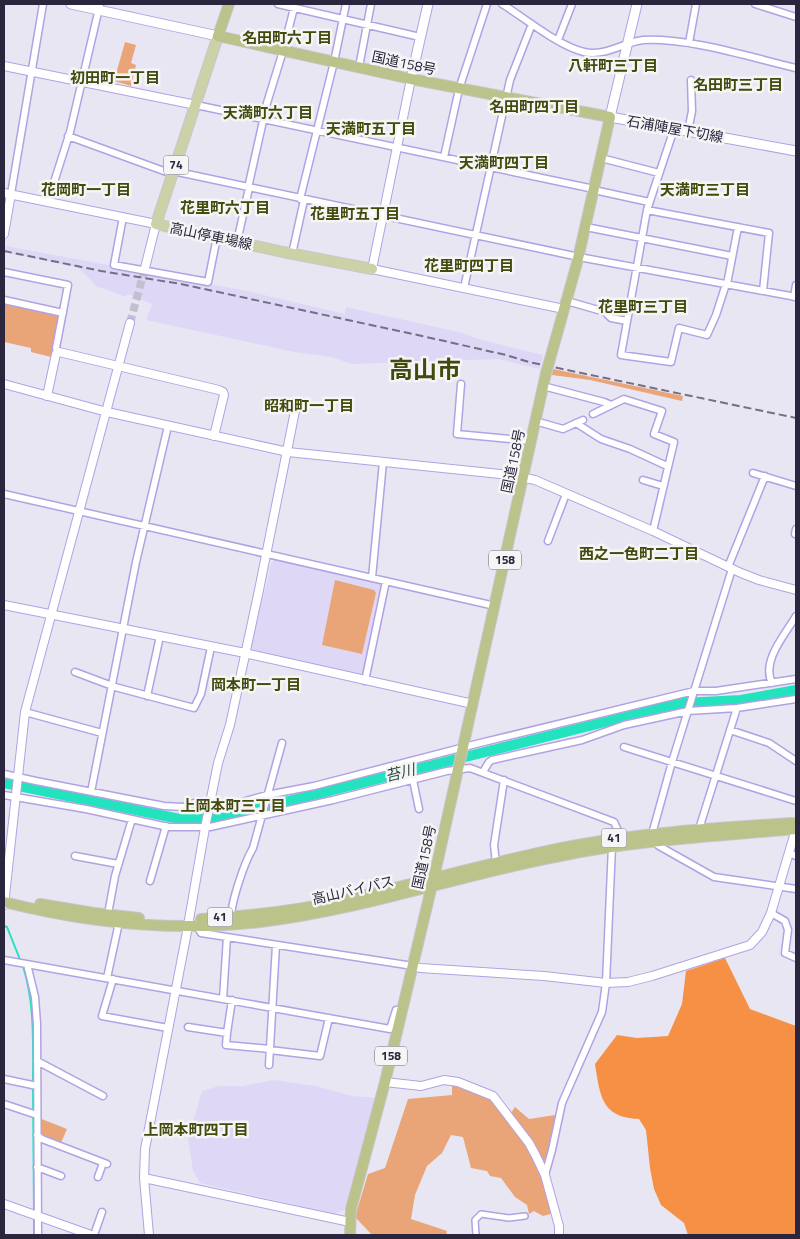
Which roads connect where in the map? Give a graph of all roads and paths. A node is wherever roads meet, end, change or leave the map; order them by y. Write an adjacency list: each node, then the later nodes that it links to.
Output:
1 (43, 4): 30 (street)
2 (71, 4): 14 (main road)
3 (278, 4): 15 (street)
4 (346, 4): 17 (street)
5 (371, 4): 19 (street)
6 (428, 4): 21 (main road)
7 (487, 4): 34 (street)
8 (502, 4): 18 (street)
9 (572, 4): 22 (street)
10 (637, 4): 24 (main road, 石浦陣屋下切線)
11 (696, 4): 23 (street)
12 (755, 4): 16 (street)
13 (225, 5): 20 (highway)
14 (100, 7): 20 (main road); 33 (street)
15 (294, 8): 17 (street); 25 (street)
16 (796, 16)
17 (343, 20): 19 (street); 26 (street)
18 (532, 24): 22 (street); 35 (street)
19 (367, 26): 21 (street); 28 (street)
20 (218, 36): 25 (highway, 国道158号); 36 (main road, 高山停車場線 / 74)
21 (420, 37): 31 (main road)
22 (558, 40): 24 (street)
23 (689, 43): 24 (street); 29 (street)
24 (626, 46): 37 (main road, 石浦陣屋下切線)
25 (283, 51): 26 (highway, 国道158号); 38 (street)
26 (334, 62): 28 (highway, 国道158号); 40 (street)
27 (4, 66): 30 (street)
28 (359, 67): 31 (highway, 国道158号)
29 (796, 68)
30 (31, 72): 33 (street); 52 (street)
31 (411, 79): 34 (highway, 国道158号); 43 (street)
32 (691, 80): 41 (street)
33 (81, 82): 36 (street); 42 (street)
34 (459, 89): 35 (highway, 国道158号); 45 (street)
35 (506, 98): 37 (highway, 国道158号); 47 (street)
36 (196, 105): 38 (street); 49 (main road, 高山停車場線 / 74)
37 (610, 117): 39 (main road, 石浦陣屋下切線); 46 (highway, 国道158号 / 158)
38 (263, 120): 40 (street); 50 (street)
39 (674, 129): 41 (main road, 石浦陣屋下切線); 48 (street)
40 (317, 131): 43 (street); 53 (street)
41 (688, 131): 44 (main road, 石浦陣屋下切線)
42 (68, 136): 49 (street); 54 (street)
43 (398, 148): 45 (street); 57 (street)
44 (796, 151)
45 (444, 157): 47 (street)
46 (601, 158): 48 (street); 51 (highway, 国道158号 / 158)
47 (490, 166): 51 (street); 63 (street)
48 (659, 172): 55 (street)
49 (173, 173): 50 (street); 59 (main road, 高山停車場線 / 74)
50 (248, 188): 53 (street); 66 (street)
51 (594, 189): 55 (street); 60 (highway, 国道158号 / 158)
52 (7, 193): 54 (street); 62 (street)
53 (302, 199): 57 (street); 67 (street)
54 (48, 202): 58 (street)
55 (649, 202): 56 (street)
56 (647, 210): 61 (street); 65 (street)
57 (384, 216): 63 (street); 72 (street)
58 (123, 217): 59 (street); 64 (street)
59 (156, 224): 64 (main road, 高山停車場線); 70 (street)
60 (586, 227): 65 (street); 69 (highway, 国道158号 / 158)
61 (738, 227): 68 (street); 77 (street)
62 (4, 234)
63 (476, 236): 69 (street); 76 (street)
64 (217, 237): 66 (main road, 高山停車場線)
65 (642, 238): 68 (street); 71 (street)
66 (237, 242): 67 (main road, 高山停車場線)
67 (292, 254): 72 (main road, 高山停車場線)
68 (732, 256): 74 (street)
69 (579, 257): 71 (street); 80 (highway, 国道158号 / 158)
70 (145, 268)
71 (637, 268): 74 (street); 82 (street)
72 (372, 269): 76 (street)
73 (4, 272): 81 (street)
74 (726, 284): 77 (street); 82 (street)
75 (796, 285): 78 (street)
76 (464, 288): 80 (street)
77 (762, 291): 78 (street)
78 (795, 297)
79 (4, 300): 81 (street)
80 (566, 305): 82 (street); 88 (highway, 国道158号 / 158, bridge)
81 (63, 313): 84 (street)
82 (627, 321)
83 (130, 323): 85 (street)
84 (57, 352): 85 (street); 89 (street)
85 (119, 367): 92 (street); 96 (street)
86 (4, 384): 89 (street)
87 (461, 384): 97 (street)
88 (543, 386): 90 (street); 94 (highway, 国道158号 / 158)
89 (47, 396): 92 (street)
90 (611, 405): 93 (street); 100 (street)
91 (296, 406): 98 (street)
92 (107, 412): 95 (street); 109 (street)
93 (593, 414)
94 (535, 421): 97 (highway, 国道158号 / 158); 100 (street)
95 (168, 426): 96 (street); 110 (street)
96 (214, 436): 98 (street)
97 (531, 441): 103 (highway, 国道158号 / 158)
98 (288, 452): 99 (street); 113 (street)
99 (383, 462): 103 (street); 115 (street)
100 (668, 466): 105 (street)
101 (753, 473): 102 (street)
102 (765, 476): 106 (street); 114 (street)
103 (523, 477): 108 (street); 119 (highway, 国道158号 / 158)
104 (643, 480): 105 (street)
105 (663, 486): 111 (street)
106 (796, 486)
107 (4, 494): 109 (street)
108 (566, 494): 111 (street); 112 (street)
109 (80, 511): 110 (street); 120 (street)
110 (144, 526): 113 (street); 122 (street)
111 (652, 531): 114 (street)
112 (548, 541)
113 (267, 554): 115 (street); 125 (street)
114 (730, 568): 117 (street); 131 (street)
115 (372, 578): 116 (street)
116 (386, 581): 119 (street); 128 (street)
117 (796, 590)
118 (4, 605): 120 (street)
119 (495, 606): 134 (highway, 国道158号 / 158)
120 (51, 615): 122 (street); 137 (street)
121 (796, 616): 129 (street)
122 (123, 629): 123 (street); 130 (street)
123 (160, 636): 124 (street); 132 (street)
124 (211, 647): 125 (street); 132 (street)
125 (245, 654): 128 (street); 157 (street)
126 (75, 672): 130 (street)
127 (796, 679): 129 (street)
128 (365, 681): 134 (street)
129 (772, 683): 131 (street)
130 (112, 685): 132 (street); 139 (street)
131 (693, 692): 136 (street); 142 (street)
132 (148, 696)
133 (796, 699): 135 (street)
134 (473, 704): 142 (highway, 国道158号 / 158)
135 (737, 708): 136 (street); 138 (street)
136 (688, 709): 144 (street); 146 (street)
137 (25, 712): 139 (street); 149 (street)
138 (730, 730): 143 (street); 148 (street)
139 (102, 733): 152 (street)
140 (282, 743): 155 (street)
141 (624, 747): 144 (street)
142 (463, 749): 145 (highway, 国道158号 / 158); 155 (street)
143 (796, 760)
144 (672, 762): 148 (street); 167 (street)
145 (458, 768): 146 (street); 150 (street); 174 (highway, 国道158号 / 158)
146 (483, 772): 151 (street)
147 (4, 774): 149 (street)
148 (715, 775): 156 (street); 164 (street)
149 (17, 777): 152 (street); 154 (street)
150 (413, 780): 158 (street); 159 (street)
151 (504, 780): 166 (street); 171 (street)
152 (91, 792): 157 (street)
153 (4, 795): 154 (street)
154 (16, 795): 160 (street); 177 (street)
155 (267, 796): 157 (street); 159 (street)
156 (796, 801)
157 (210, 805): 163 (street)
158 (419, 809)
159 (261, 816): 163 (street); 180 (street)
160 (132, 819): 162 (street); 172 (street)
161 (796, 822): 164 (highway, 高山バイパス / 41)
162 (166, 826): 163 (street); 173 (street)
163 (205, 826): 181 (street)
164 (699, 829): 167 (highway, 高山バイパス / 41)
165 (796, 829): 167 (highway, 高山バイパス / 41); 169 (street)
166 (621, 837): 167 (highway, 高山バイパス / 41); 171 (highway, 高山バイパス / 41)
167 (652, 838): 168 (highway, 高山バイパス / 41); 175 (street)
168 (612, 846): 174 (highway, 高山バイパス / 41); 190 (street)
169 (792, 854): 175 (street)
170 (75, 856): 172 (street)
171 (496, 863): 174 (highway, 高山バイパス / 41)
172 (118, 864): 179 (street)
173 (150, 881)
174 (433, 881): 180 (highway, 高山バイパス / 41); 181 (highway, 高山バイパス / 41); 188 (highway, 国道158号 / 158)
175 (778, 888): 176 (street); 178 (street)
176 (796, 889)
177 (4, 901): 179 (highway, 高山バイパス / 41); 181 (highway, 高山バイパス / 41)
178 (771, 913): 185 (street); 190 (street)
179 (108, 914): 181 (highway, 高山バイパス / 41)
180 (231, 916): 181 (highway, 高山バイパス / 41)
181 (191, 923): 183 (street); 191 (street)
182 (118, 927): 189 (street)
183 (227, 937): 184 (street); 192 (street)
184 (276, 945): 188 (street); 194 (street)
185 (796, 958)
186 (4, 960): 187 (street)
187 (26, 964): 189 (street); 201 (street)
188 (413, 966): 190 (street); 195 (highway, 国道158号 / 158)
189 (110, 978): 191 (street); 198 (street)
190 (606, 983): 211 (street)
191 (176, 990): 192 (street); 198 (street)
192 (224, 998): 193 (street)
193 (232, 1000): 194 (street); 199 (street)
194 (273, 1007): 196 (street); 200 (street)
195 (402, 1010): 196 (street); 204 (highway, 国道158号 / 158)
196 (329, 1018): 200 (street)
197 (188, 1026): 199 (street)
198 (168, 1028): 214 (street)
199 (228, 1033): 200 (street)
200 (270, 1050): 202 (street)
201 (37, 1061): 205 (street); 206 (street)
202 (269, 1065)
203 (4, 1079): 205 (street)
204 (385, 1082): 211 (street); 219 (highway, 国道158号 / 158)
205 (35, 1086): 208 (street)
206 (103, 1096)
207 (4, 1104): 208 (street)
208 (34, 1114): 209 (street)
209 (37, 1135): 210 (street); 213 (street)
210 (37, 1167): 212 (street); 217 (street)
211 (545, 1175): 225 (street)
212 (61, 1176)
213 (98, 1177)
214 (144, 1178): 219 (street); 222 (street)
215 (4, 1204): 217 (street)
216 (102, 1212): 221 (street)
217 (35, 1216): 220 (street); 221 (street)
218 (525, 1216): 224 (street)
219 (350, 1222): 223 (highway, 国道158号 / 158)
220 (38, 1235)
221 (92, 1235)
222 (149, 1235)
223 (350, 1235)
224 (476, 1235)
225 (559, 1235)

